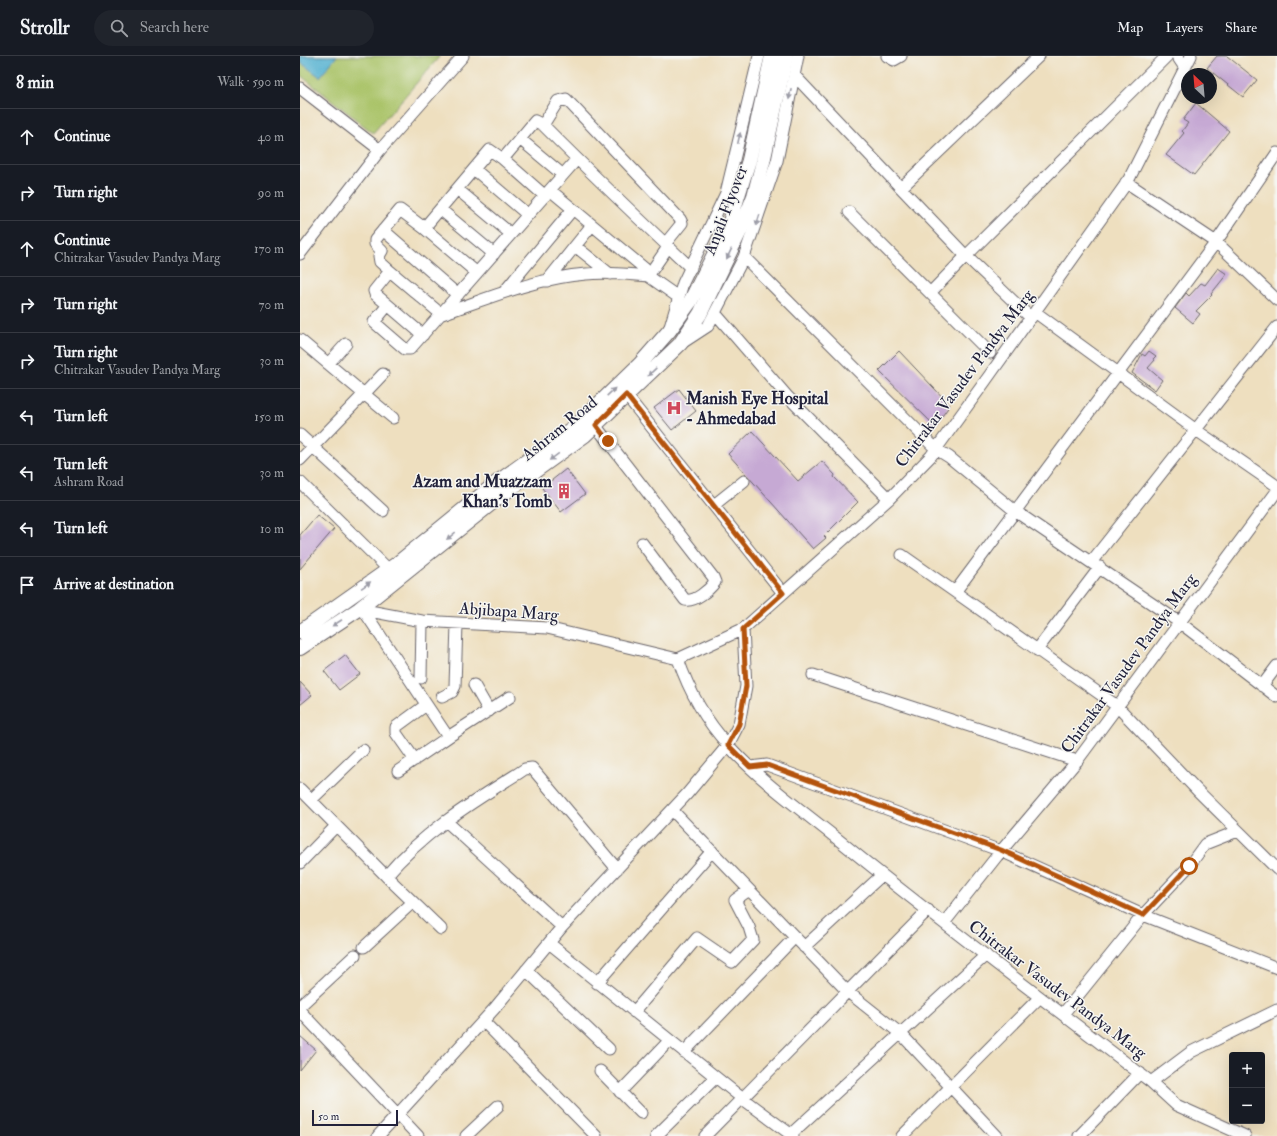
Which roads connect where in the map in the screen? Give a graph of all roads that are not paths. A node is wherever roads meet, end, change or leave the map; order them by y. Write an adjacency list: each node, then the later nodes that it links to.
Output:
1 (463, 56): 18 (street)
2 (759, 56): 43 (street, one-way to 2)
3 (772, 56): 52 (main road, Anjali Flyover)
4 (786, 56): 63 (main road, Anjali Flyover, one-way to 63)
5 (798, 56): 13 (street)
6 (887, 56): 7 (street)
7 (901, 56)
8 (1039, 56): 25 (street)
9 (1167, 56): 41 (street)
10 (1177, 56): 12 (street)
11 (1191, 56): 12 (street, Chitrakar Vasudev Pandya Marg)
12 (1185, 68)
13 (794, 75): 25 (street); 42 (street, one-way to 42)
14 (1181, 76): 24 (street, Chitrakar Vasudev Pandya Marg)
15 (300, 88): 18 (street)
16 (543, 125): 17 (street); 21 (street); 38 (street)
17 (520, 140): 20 (street); 23 (street)
18 (380, 150): 39 (street)
19 (1277, 153): 36 (street)
20 (503, 159): 22 (street); 27 (street)
21 (577, 159): 23 (street); 38 (street)
22 (474, 169): 26 (street); 31 (street)
23 (563, 175): 27 (street)
24 (1126, 182): 36 (street); 57 (street, Chitrakar Vasudev Pandya Marg)
25 (902, 188): 41 (street)
26 (457, 189): 28 (street); 35 (street)
27 (548, 193): 29 (street); 31 (street)
28 (440, 209): 33 (street); 40 (street)
29 (573, 209): 32 (street); 49 (street)
30 (849, 212): 50 (street)
31 (528, 215): 35 (street)
32 (592, 225): 37 (street); 47 (street)
33 (424, 228): 34 (street); 45 (street)
34 (383, 230): 44 (street); 51 (street)
35 (511, 234): 40 (street)
36 (1216, 242): 53 (street); 66 (street)
37 (576, 246): 46 (street); 48 (street)
38 (667, 246): 43 (street); 47 (street)
39 (300, 254)
40 (494, 254): 45 (street)
41 (966, 256): 50 (street); 57 (street)
42 (744, 257): 55 (street); 75 (street)
43 (691, 268): 52 (street)
44 (390, 271): 54 (street); 56 (street)
45 (477, 273): 51 (street)
46 (610, 274): 47 (street); 48 (street)
47 (649, 274): 52 (street)
48 (547, 281): 49 (street)
49 (503, 293): 56 (street)
50 (930, 294): 64 (street)
51 (458, 295): 56 (street)
52 (684, 300): 59 (main road, Anjali Flyover)
53 (1277, 300)
54 (388, 305): 60 (street); 60 (street)
55 (714, 313): 63 (street); 81 (street)
56 (441, 314): 60 (street)
57 (1033, 315): 66 (street); 75 (street, Chitrakar Vasudev Pandya Marg)
58 (1277, 327): 72 (street)
59 (669, 331): 88 (main road, Ashram Road, one-way to 59)
60 (423, 335)
61 (300, 340): 65 (street)
62 (346, 344): 65 (street)
63 (680, 344): 69 (main road, Ashram Road, one-way to 69)
64 (990, 353)
65 (328, 364): 68 (street)
66 (1119, 373): 72 (street); 84 (street)
67 (383, 374): 68 (street)
68 (364, 394): 70 (street); 74 (street)
69 (626, 395): 71 (main road, Ashram Road); 82 (street)
70 (393, 418)
71 (596, 425): 85 (street); 91 (main road, Ashram Road, one-way to 91)
72 (1196, 430): 79 (street); 87 (street)
73 (300, 435): 74 (street)
74 (313, 446): 76 (street); 83 (street)
75 (936, 449): 81 (street, Chitrakar Vasudev Pandya Marg); 84 (street)
76 (300, 460)
77 (744, 481): 82 (street)
78 (300, 482): 88 (street)
79 (1277, 486)
80 (1277, 491): 93 (street, Chitrakar Vasudev Pandya Marg)
81 (890, 499): 90 (street, Chitrakar Vasudev Pandya Marg)
82 (714, 505): 90 (street)
83 (383, 511)
84 (1015, 511): 87 (street); 89 (street)
85 (642, 543)
86 (902, 555): 89 (street)
87 (1096, 564): 93 (street); 98 (street)
88 (389, 570): 96 (main road, Ashram Road, one-way to 88)
89 (955, 592): 98 (street)
90 (783, 593): 95 (street, Chitrakar Vasudev Pandya Marg)
91 (362, 610): 92 (street, Abjibapa Marg); 97 (main road, Ashram Road, one-way to 97); 108 (street)
92 (422, 621): 94 (street, Abjibapa Marg); 102 (street)
93 (1179, 622): 104 (street); 109 (street, Chitrakar Vasudev Pandya Marg)
94 (457, 624): 99 (street, Abjibapa Marg); 105 (street)
95 (743, 629): 99 (street, Chitrakar Vasudev Pandya Marg); 112 (street)
96 (300, 632)
97 (300, 648)
98 (1038, 650): 109 (street)
99 (678, 659): 112 (street, Chitrakar Vasudev Pandya Marg)
100 (1277, 666): 104 (street)
101 (813, 675): 115 (street)
102 (421, 678)
103 (474, 685): 110 (street)
104 (1262, 686): 107 (street)
105 (442, 697)
106 (510, 697): 110 (street)
107 (1277, 697)
108 (426, 705): 111 (street); 114 (street)
109 (1117, 706): 115 (street, Chitrakar Vasudev Pandya Marg); 123 (street)
110 (489, 711): 111 (street)
111 (448, 737): 114 (street)
112 (728, 745): 116 (street, Chitrakar Vasudev Pandya Marg); 120 (street)
113 (363, 750): 119 (street)
114 (415, 760): 117 (street)
115 (1077, 761): 124 (street, Chitrakar Vasudev Pandya Marg)
116 (750, 767): 124 (street); 129 (street, Chitrakar Vasudev Pandya Marg)
117 (398, 771)
118 (300, 789): 119 (street)
119 (311, 800): 122 (street)
120 (672, 810): 125 (street); 127 (street)
121 (446, 821): 127 (street); 130 (street); 136 (street)
122 (336, 826): 126 (street); 130 (street)
123 (1238, 831): 128 (street); 134 (street)
124 (1001, 850): 134 (street); 135 (street, Chitrakar Vasudev Pandya Marg)
125 (712, 851): 131 (street); 146 (street)
126 (300, 863)
127 (617, 869): 136 (street)
128 (1277, 869)
129 (882, 875): 133 (street, Chitrakar Vasudev Pandya Marg); 141 (street)
130 (386, 876): 132 (street)
131 (749, 890): 138 (street); 152 (street)
132 (413, 902): 137 (street); 140 (street)
133 (928, 910): 135 (street, Chitrakar Vasudev Pandya Marg); 147 (street)
134 (1143, 915): 144 (street); 153 (street)
135 (944, 923): 143 (street, Chitrakar Vasudev Pandya Marg)
136 (562, 927): 139 (street)
137 (441, 929)
138 (795, 937): 141 (street); 158 (street)
139 (549, 943): 145 (street); 146 (street)
140 (364, 947)
141 (804, 947): 147 (street)
142 (355, 955): 149 (street)
143 (986, 955): 148 (street, Chitrakar Vasudev Pandya Marg); 155 (street)
144 (1277, 968)
145 (526, 970): 154 (street); 157 (street)
146 (597, 982): 152 (street)
147 (848, 992): 155 (street); 165 (street)
148 (1040, 997): 153 (street, Chitrakar Vasudev Pandya Marg); 163 (street)
149 (300, 1006)
150 (1277, 1010): 162 (street)
151 (300, 1012): 168 (street)
152 (634, 1012): 156 (street)
153 (1062, 1014): 160 (street, Chitrakar Vasudev Pandya Marg)
154 (482, 1021): 168 (street); 173 (street)
155 (901, 1034): 163 (street); 169 (street)
156 (669, 1040): 158 (street); 164 (street)
157 (609, 1049)
158 (684, 1052): 161 (street)
159 (600, 1071): 164 (street)
160 (1140, 1073): 162 (street, Chitrakar Vasudev Pandya Marg); 178 (street)
161 (715, 1078): 165 (street); 174 (street)
162 (1151, 1082): 179 (street, Chitrakar Vasudev Pandya Marg)
163 (951, 1087): 176 (street); 177 (street)
164 (620, 1092): 167 (street)
165 (743, 1099): 169 (street); 175 (street)
166 (498, 1106): 172 (street)
167 (641, 1113)
168 (397, 1115): 170 (street); 171 (street)
169 (792, 1135)
170 (378, 1136)
171 (418, 1136)
172 (466, 1136)
173 (596, 1136)
174 (656, 1136)
175 (706, 1136)
176 (902, 1136)
177 (997, 1136)
178 (1079, 1136)
179 (1245, 1136)

